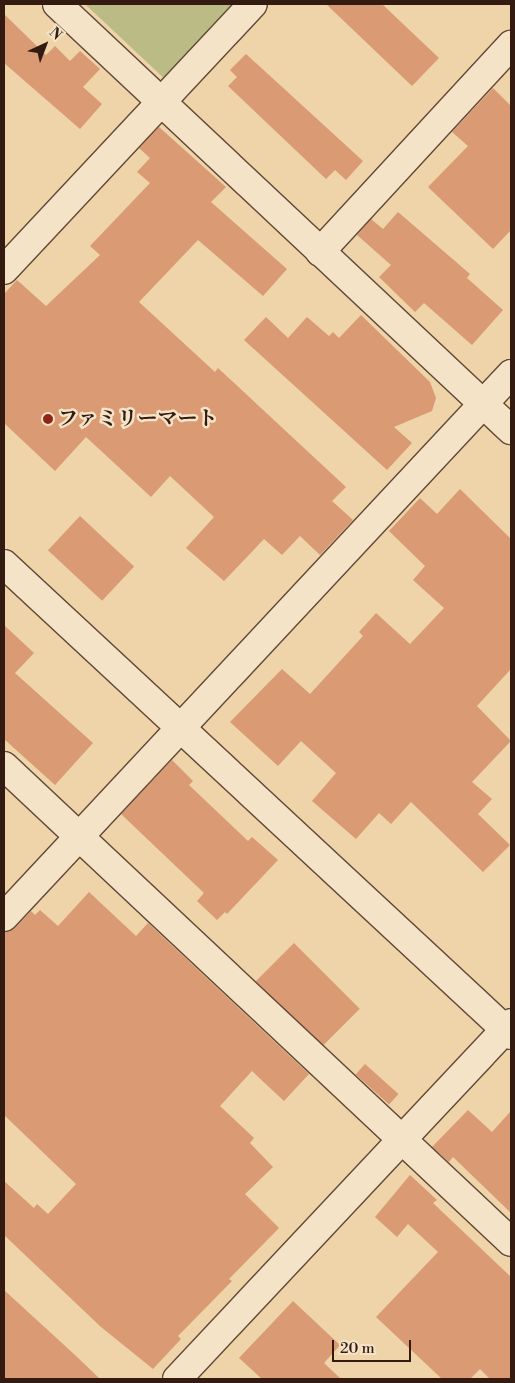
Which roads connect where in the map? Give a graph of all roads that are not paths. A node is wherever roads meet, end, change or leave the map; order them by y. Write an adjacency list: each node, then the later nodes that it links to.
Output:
1 (57, 4): 4 (street)
2 (253, 4): 4 (street)
3 (511, 45): 5 (street)
4 (162, 100): 5 (street); 6 (street)
5 (320, 252): 8 (street)
6 (4, 270)
7 (511, 374): 8 (street)
8 (483, 404): 9 (street); 11 (street)
9 (511, 430)
10 (4, 564): 11 (street)
11 (181, 726): 13 (street); 15 (street)
12 (4, 766): 13 (street)
13 (78, 837): 14 (street); 16 (street)
14 (4, 917)
15 (509, 1029): 16 (street)
16 (402, 1139): 17 (street); 18 (street)
17 (511, 1242)
18 (177, 1379)

